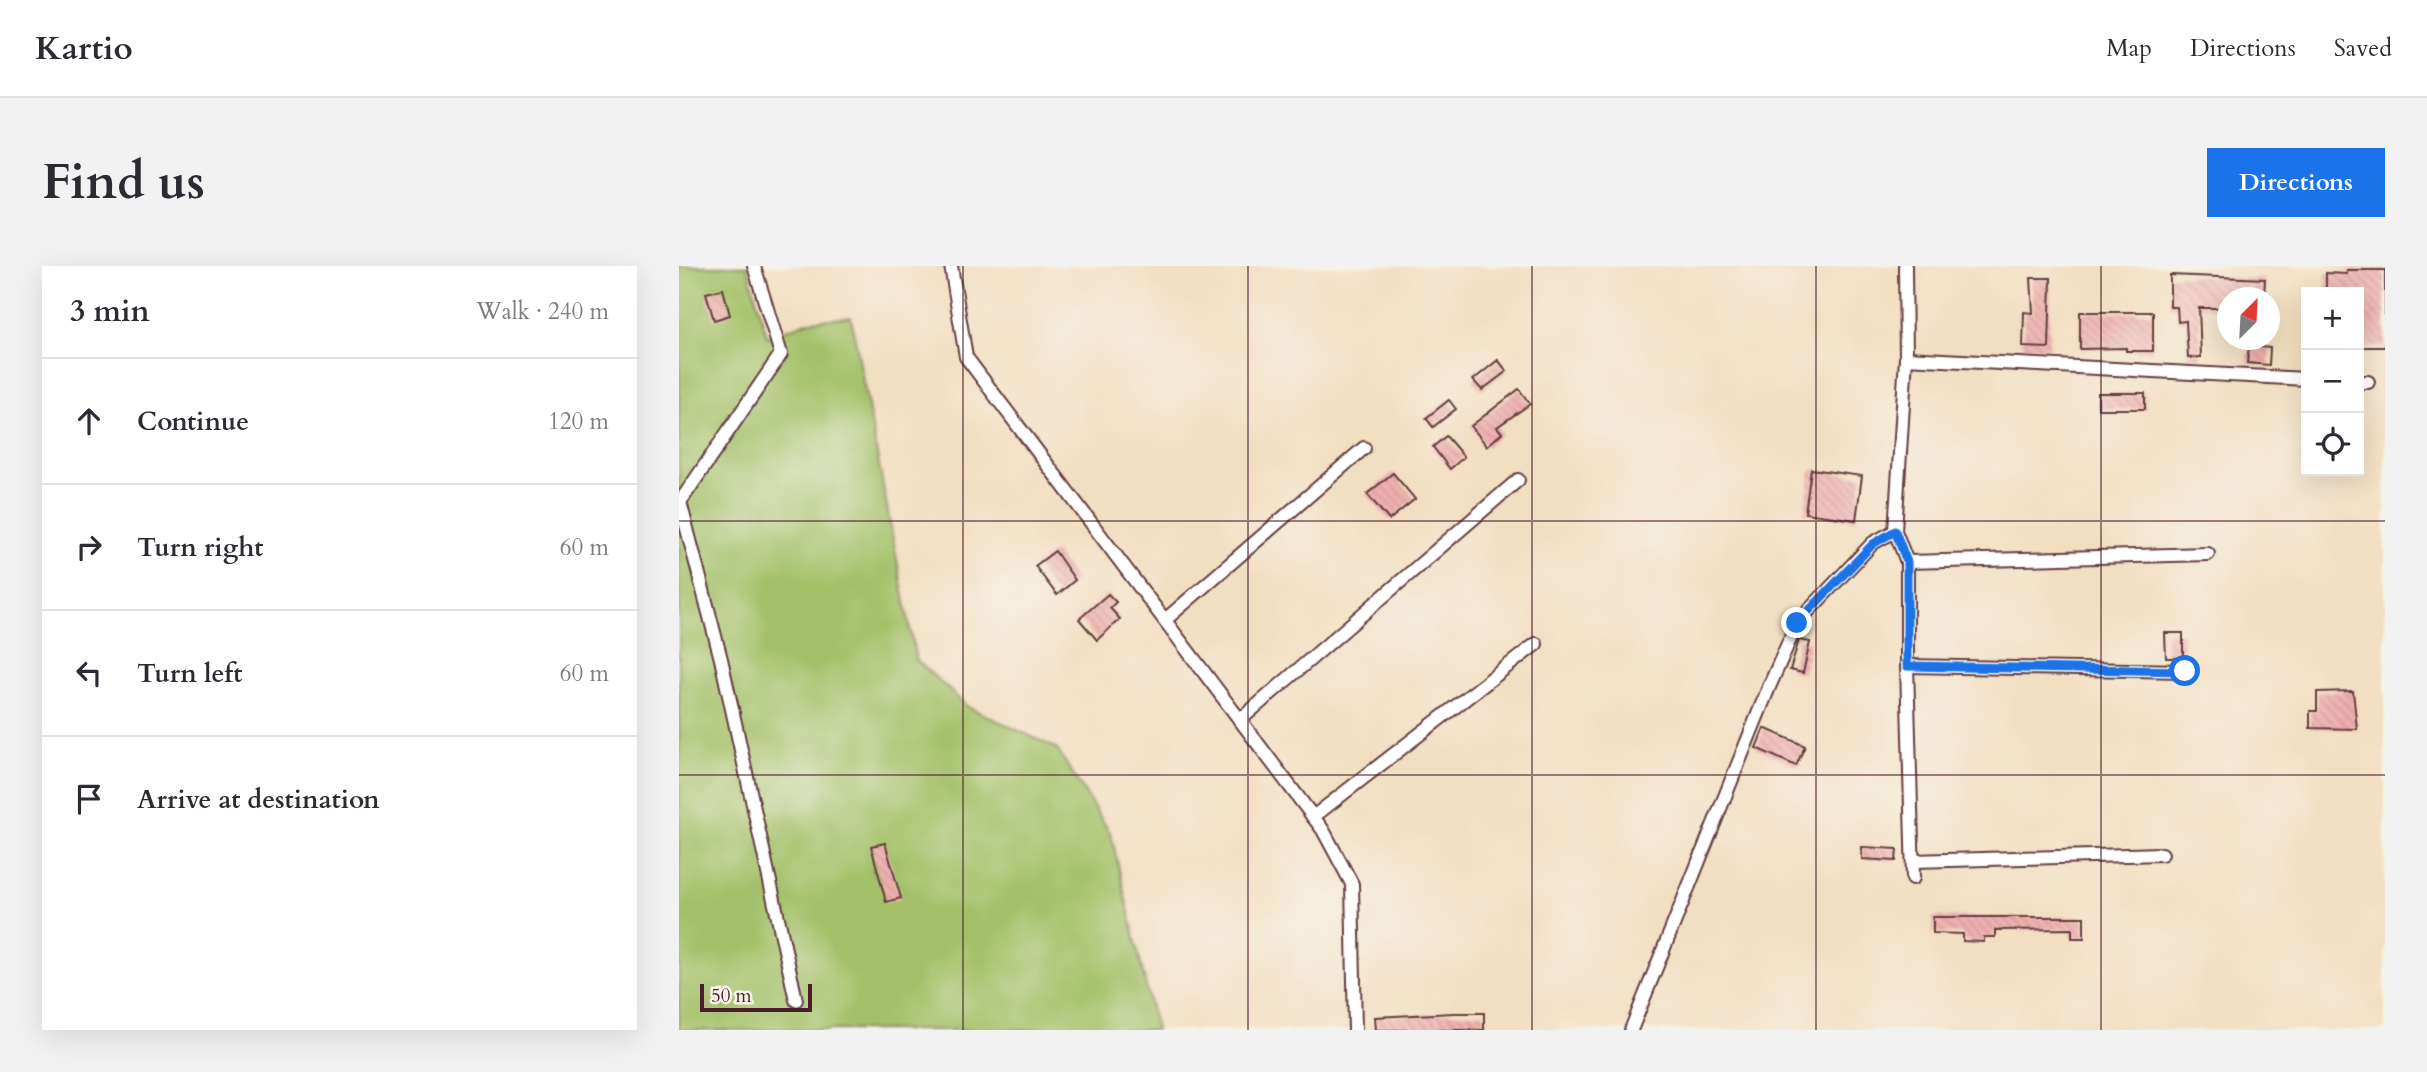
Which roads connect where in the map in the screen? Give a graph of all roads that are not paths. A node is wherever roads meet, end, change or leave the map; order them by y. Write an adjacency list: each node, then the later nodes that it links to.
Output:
1 (754, 266): 20 (street)
2 (951, 266): 11 (street)
3 (1905, 266): 4 (street)
4 (1906, 358): 5 (street); 8 (street)
5 (2301, 379)
6 (1364, 448): 11 (street)
7 (1518, 480): 15 (street)
8 (1895, 531): 10 (street); 22 (street)
9 (2208, 554): 10 (street)
10 (1907, 562): 13 (street)
11 (1165, 620): 15 (street)
12 (1536, 644): 16 (street)
13 (1907, 666): 14 (street); 18 (street)
14 (2185, 671)
15 (1240, 720): 16 (street)
16 (1313, 817): 21 (street)
17 (2162, 854): 18 (street)
18 (1913, 860): 19 (street)
19 (1913, 878)
20 (796, 1000)
21 (1355, 1030)
22 (1631, 1030)

